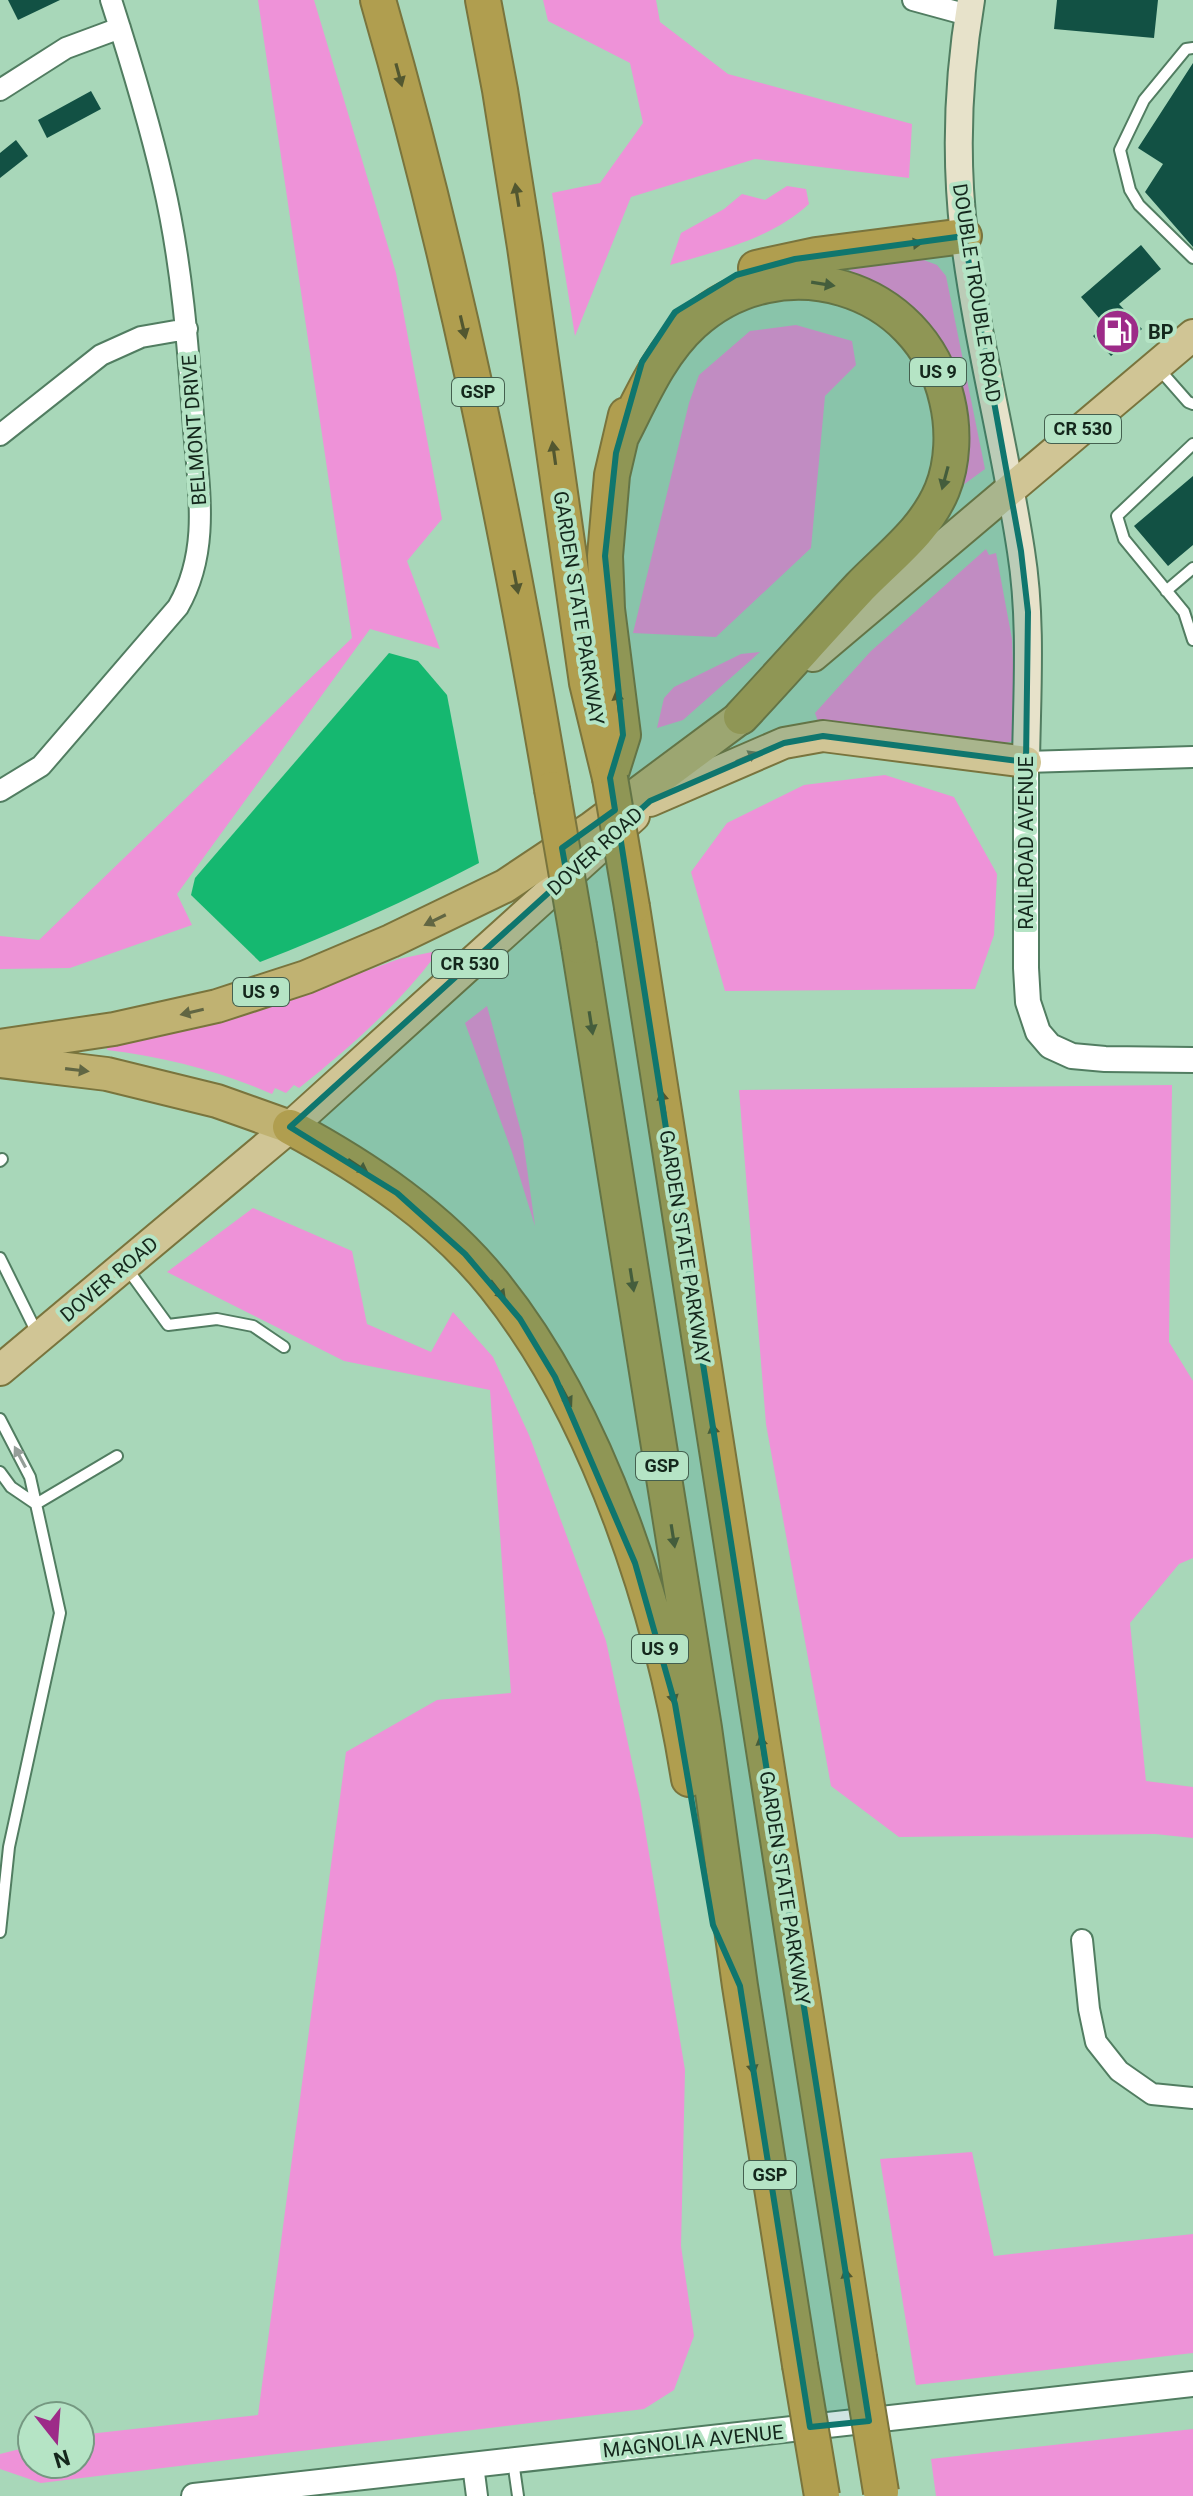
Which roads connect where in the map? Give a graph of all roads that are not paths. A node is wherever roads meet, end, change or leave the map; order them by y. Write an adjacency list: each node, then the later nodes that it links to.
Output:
1 (111, 0): 6 (street, BELMONT DRIVE)
2 (378, 0): 43 (highway, GSP, one-way to 43, bridge)
3 (483, 0): 25 (highway, GARDEN STATE PARKWAY / GSP, one-way to 3)
4 (913, 0): 5 (street)
5 (970, 7): 9 (main road, DOUBLE TROUBLE ROAD)
6 (120, 28): 8 (street); 11 (street, BELMONT DRIVE)
7 (1193, 48): 10 (lane)
8 (0, 90)
9 (964, 236): 16 (highway, one-way to 9); 18 (main road, DOUBLE TROUBLE ROAD)
10 (1193, 258)
11 (187, 329): 15 (street); 26 (street, BELMONT DRIVE)
12 (1191, 341): 13 (main road, DOVER ROAD / CR 530)
13 (1157, 367): 14 (lane); 18 (main road, DOVER ROAD / CR 530)
14 (1193, 404)
15 (0, 435)
16 (622, 435): 22 (highway, US 9, one-way to 22); 25 (highway, US 9, one-way to 16)
17 (1193, 444): 20 (lane)
18 (1009, 490): 22 (main road, DOVER ROAD / CR 530); 24 (main road, RAILROAD AVENUE)
19 (1193, 568): 20 (lane)
20 (1166, 591): 21 (lane)
21 (1193, 640)
22 (741, 717): 27 (main road, DOVER ROAD / CR 530); 28 (highway, US 9, one-way to 28)
23 (1193, 757): 24 (street)
24 (1026, 762): 27 (main road, one-way to 24); 29 (street, RAILROAD AVENUE)
25 (610, 778): 48 (highway, GARDEN STATE PARKWAY / GSP, one-way to 25, bridge)
26 (0, 791)
27 (650, 801): 31 (main road, DOVER ROAD / CR 530)
28 (0, 1046)
29 (1193, 1060)
30 (0, 1061): 31 (highway, US 9, one-way to 31)
31 (290, 1127): 33 (main road, DOVER ROAD / CR 530); 43 (highway, US 9, one-way to 43)
32 (0, 1258): 34 (lane)
33 (125, 1266): 34 (main road, DOVER ROAD / CR 530); 35 (lane)
34 (39, 1337): 36 (main road, DOVER ROAD / CR 530)
35 (284, 1347)
36 (0, 1370)
37 (0, 1419): 40 (lane, one-way to 37)
38 (117, 1456): 40 (lane)
39 (0, 1472): 40 (lane)
40 (36, 1504): 41 (lane)
41 (0, 1932)
42 (1082, 1940): 44 (street)
43 (740, 1986): 52 (highway, GSP, one-way to 52, bridge)
44 (1193, 2098)
45 (1193, 2384): 46 (street, MAGNOLIA AVENUE)
46 (513, 2461): 47 (street, MAGNOLIA AVENUE); 51 (lane)
47 (473, 2465): 49 (street, MAGNOLIA AVENUE); 50 (street)
48 (881, 2494)
49 (205, 2495)
50 (477, 2496)
51 (518, 2496)
52 (822, 2496)

